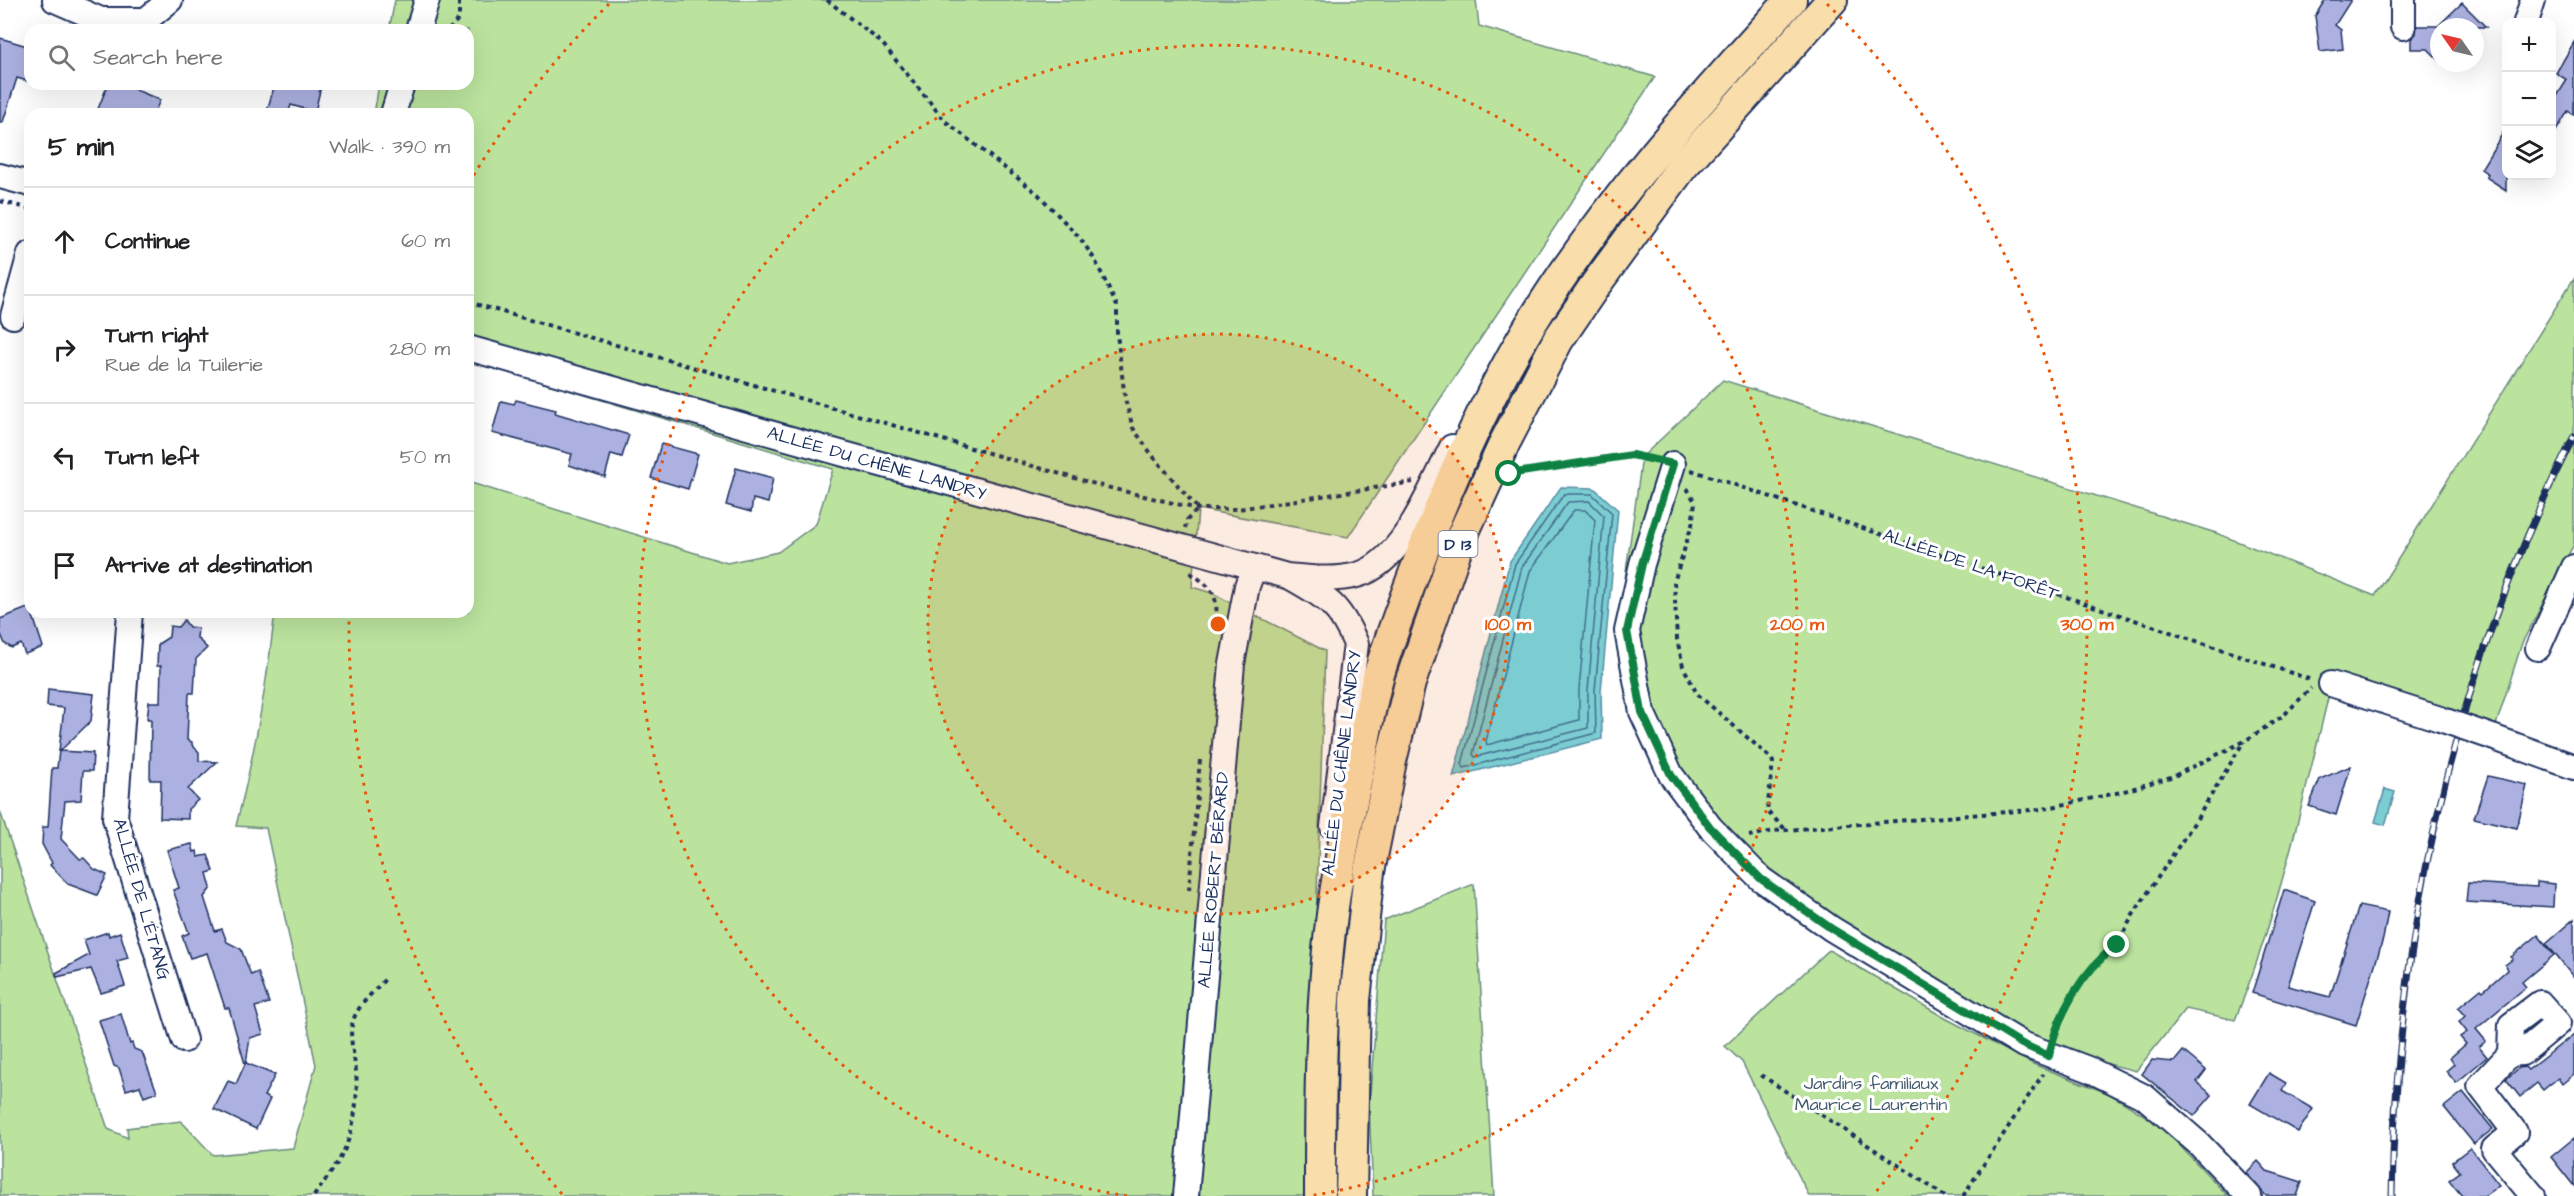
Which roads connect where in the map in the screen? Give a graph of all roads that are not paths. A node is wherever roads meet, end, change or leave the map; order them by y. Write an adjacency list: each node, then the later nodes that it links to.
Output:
1 (55, 0): 2 (street)
2 (170, 0)
3 (428, 0): 9 (street)
4 (1791, 0): 18 (main road, D 13)
5 (1832, 0): 32 (main road, D 13)
6 (2403, 0): 10 (street)
7 (2533, 0): 8 (street)
8 (2527, 18)
9 (420, 24)
10 (2403, 27)
11 (400, 90): 12 (street)
12 (395, 108)
13 (0, 176): 14 (street)
14 (24, 182)
15 (24, 278): 16 (street)
16 (14, 319)
17 (474, 350): 20 (street, ALLÉE DU CHÊNE LANDRY)
18 (1501, 375): 22 (street, ALLÉE DU CHÊNE LANDRY); 27 (main road, D 13)
19 (1673, 464): 33 (street)
20 (1254, 567): 22 (street, ALLÉE DU CHÊNE LANDRY); 30 (street, ALLÉE ROBERT BÉRARD)
21 (2574, 567): 24 (street)
22 (1287, 576): 27 (street, ALLÉE DU CHÊNE LANDRY)
23 (130, 618): 28 (street, ALLÉE DE L’ÉTANG)
24 (2538, 648)
25 (2324, 683): 26 (street, bridge)
26 (2574, 767)
27 (1328, 947): 31 (main road, D 13)
28 (184, 1040)
29 (2510, 1054): 34 (street)
30 (1186, 1196)
31 (1320, 1196)
32 (1352, 1196)
33 (2249, 1196)
34 (2533, 1196)

